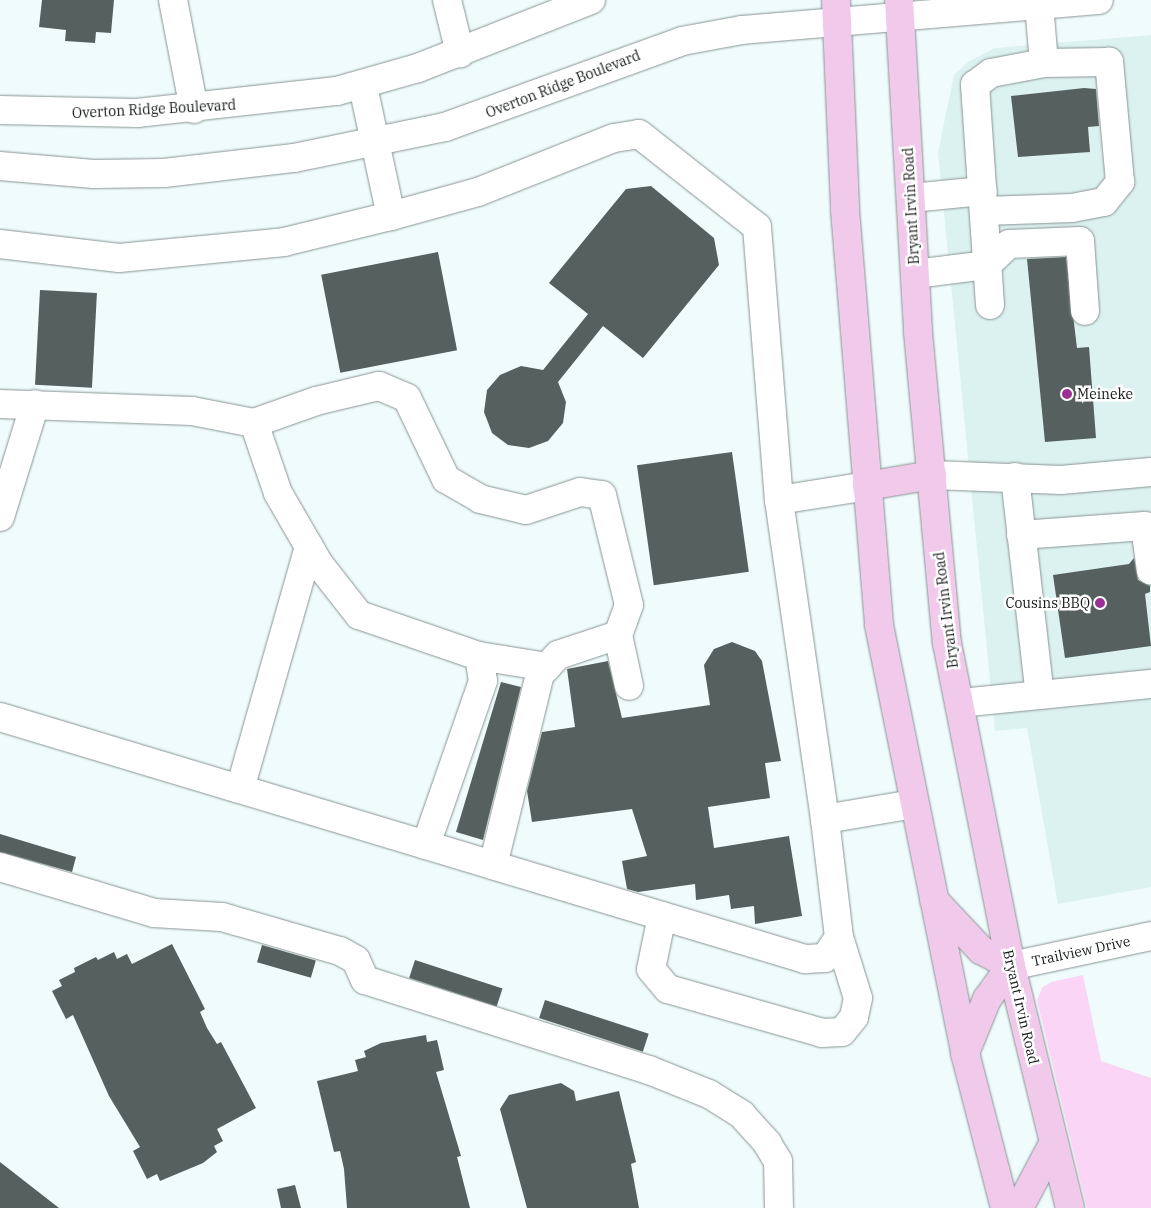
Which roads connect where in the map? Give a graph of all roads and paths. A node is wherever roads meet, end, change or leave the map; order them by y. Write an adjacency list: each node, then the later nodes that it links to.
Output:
1 (173, 0): 11 (street)
2 (447, 0): 8 (street)
3 (591, 0): 8 (street, Overton Ridge Boulevard)
4 (1099, 0): 5 (street, Overton Ridge Boulevard)
5 (1039, 5): 6 (street, Overton Ridge Boulevard); 9 (street)
6 (900, 9): 7 (street, Overton Ridge Boulevard); 15 (main road, Bryant Irvin Road)
7 (837, 11): 13 (street, Overton Ridge Boulevard); 29 (main road)
8 (460, 53): 10 (street, Overton Ridge Boulevard)
9 (1044, 63): 16 (street); 16 (street)
10 (363, 86): 11 (street, Overton Ridge Boulevard); 13 (street)
11 (194, 109): 12 (street, Overton Ridge Boulevard)
12 (0, 110)
13 (378, 144): 14 (street, Overton Ridge Boulevard); 17 (street)
14 (0, 166)
15 (911, 198): 16 (street); 20 (main road, Bryant Irvin Road)
16 (983, 201): 19 (street)
17 (391, 216): 18 (street); 30 (street)
18 (0, 244)
19 (987, 265): 20 (street); 21 (street); 22 (street)
20 (914, 274): 27 (main road, Bryant Irvin Road)
21 (990, 305)
22 (1085, 311)
23 (0, 404): 24 (street)
24 (35, 404): 25 (street); 31 (street)
25 (254, 423): 33 (street); 35 (street)
26 (1151, 472): 28 (street)
27 (932, 475): 28 (street); 29 (main road); 41 (main road, Bryant Irvin Road)
28 (1015, 477): 32 (street)
29 (867, 486): 30 (street); 44 (main road)
30 (780, 500): 45 (street)
31 (0, 517)
32 (1021, 535): 34 (street); 40 (street)
33 (309, 547): 36 (street); 43 (street)
34 (1151, 571)
35 (618, 635): 37 (street); 39 (street)
36 (480, 656): 37 (street); 46 (street)
37 (547, 667): 47 (street)
38 (1151, 684): 40 (street)
39 (629, 686)
40 (1040, 695): 41 (street)
41 (960, 703): 53 (main road, Bryant Irvin Road)
42 (0, 717): 43 (street)
43 (240, 789): 46 (street)
44 (914, 804): 45 (street); 49 (main road)
45 (825, 819): 52 (street)
46 (426, 845): 47 (street)
47 (493, 865): 50 (street)
48 (0, 867): 56 (street)
49 (933, 899): 53 (main road); 54 (main road)
50 (662, 916): 52 (street); 52 (street)
51 (1151, 936): 53 (street, Trailview Drive)
52 (839, 937)
53 (1011, 966): 54 (main road); 55 (main road, Bryant Irvin Road)
54 (965, 1053): 57 (main road)
55 (1053, 1144): 58 (main road); 59 (main road, Bryant Irvin Road)
56 (782, 1207)
57 (1005, 1208)
58 (1019, 1208)
59 (1070, 1208)

